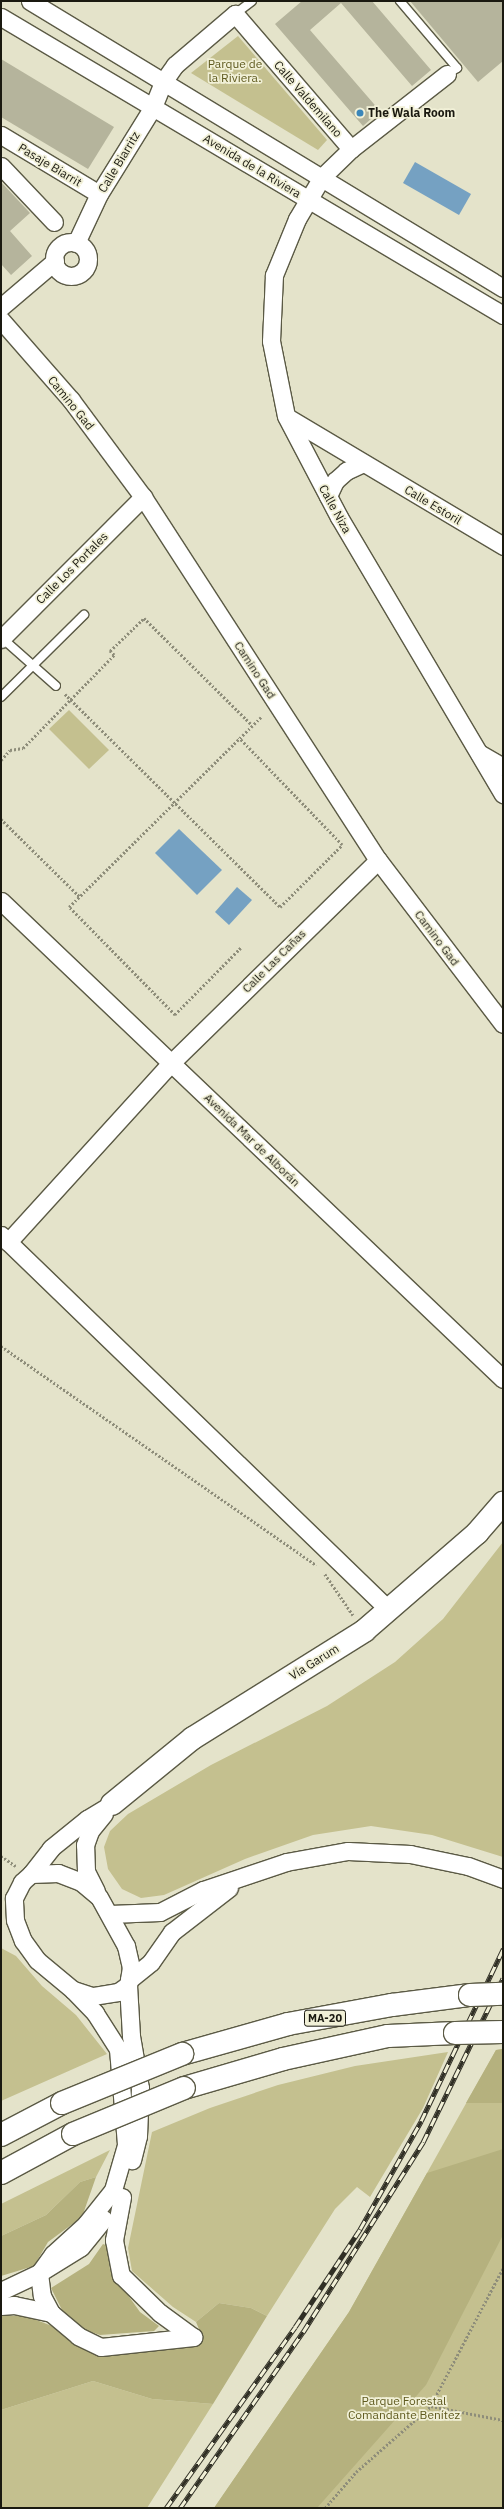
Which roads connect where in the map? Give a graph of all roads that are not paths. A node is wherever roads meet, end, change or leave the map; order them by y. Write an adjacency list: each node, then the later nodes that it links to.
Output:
1 (30, 1): 7 (street)
2 (252, 1): 4 (lane)
3 (400, 1): 6 (lane)
4 (235, 14): 7 (street, Calle Biarritz); 10 (street, Calle Valdemilano)
5 (1, 17): 8 (street, Avenida de la Riviera)
6 (447, 74): 10 (street, Calle Niza)
7 (163, 82): 8 (street, Calle Biarritz); 12 (street)
8 (153, 107): 13 (street, Calle Biarritz); 14 (street, Avenida de la Riviera)
9 (1, 135): 13 (street, Pasaje Biarrit)
10 (351, 149): 12 (street, Calle Niza)
11 (1, 166): 15 (street)
12 (322, 177): 14 (street, Calle Niza); 18 (street)
13 (99, 194): 16 (street, Calle Biarritz)
14 (308, 199): 20 (street, Avenida de la Riviera); 22 (street, Calle Niza)
15 (54, 222)
16 (76, 243): 17 (street); 17 (street)
17 (55, 261): 19 (street)
18 (503, 288)
19 (1, 307)
20 (503, 315)
21 (1, 320): 25 (street, Camino Gad)
22 (286, 416): 23 (street, Calle Estoril); 24 (street, Calle Niza)
23 (363, 463): 24 (street); 26 (street, Calle Estoril)
24 (328, 496): 32 (street, Calle Niza)
25 (143, 497): 28 (street, Calle Los Portales); 35 (street, Camino Gad)
26 (503, 546)
27 (84, 616): 29 (lane)
28 (2, 639): 29 (lane)
29 (33, 666): 30 (lane); 31 (lane)
30 (56, 686)
31 (1, 698)
32 (478, 752): 33 (street); 34 (street, Calle Niza)
33 (503, 767)
34 (503, 794)
35 (378, 860): 37 (street, Camino Gad); 38 (street, Calle Las Cañas)
36 (1, 902): 38 (street, Avenida Mar de Alborán)
37 (503, 1024)
38 (171, 1064): 39 (street, Calle Las Cañas); 40 (street, Avenida Mar de Alborán)
39 (5, 1239): 42 (street)
40 (503, 1379)
41 (503, 1503): 42 (main road, Vía Garum)
42 (389, 1610): 43 (main road, Vía Garum)
43 (112, 1804): 44 (street, Vía Garum); 47 (street, Vía Garum)
44 (31, 1874): 47 (street); 48 (street)
45 (497, 1876): 46 (street)
46 (242, 1878): 49 (street); 50 (street)
47 (99, 1897): 49 (street)
48 (7, 1902): 51 (street)
49 (110, 1914): 50 (street)
50 (128, 1982): 51 (street); 56 (street)
51 (73, 1990): 57 (street)
52 (503, 1994): 54 (main road, MA-20, bridge)
53 (503, 2032): 55 (main road, MA-20, bridge)
54 (1, 2135)
55 (1, 2173)
56 (122, 2197): 57 (street); 60 (street)
57 (40, 2273): 58 (street); 60 (street)
58 (1, 2291)
59 (1, 2306): 60 (street)
60 (51, 2313)

